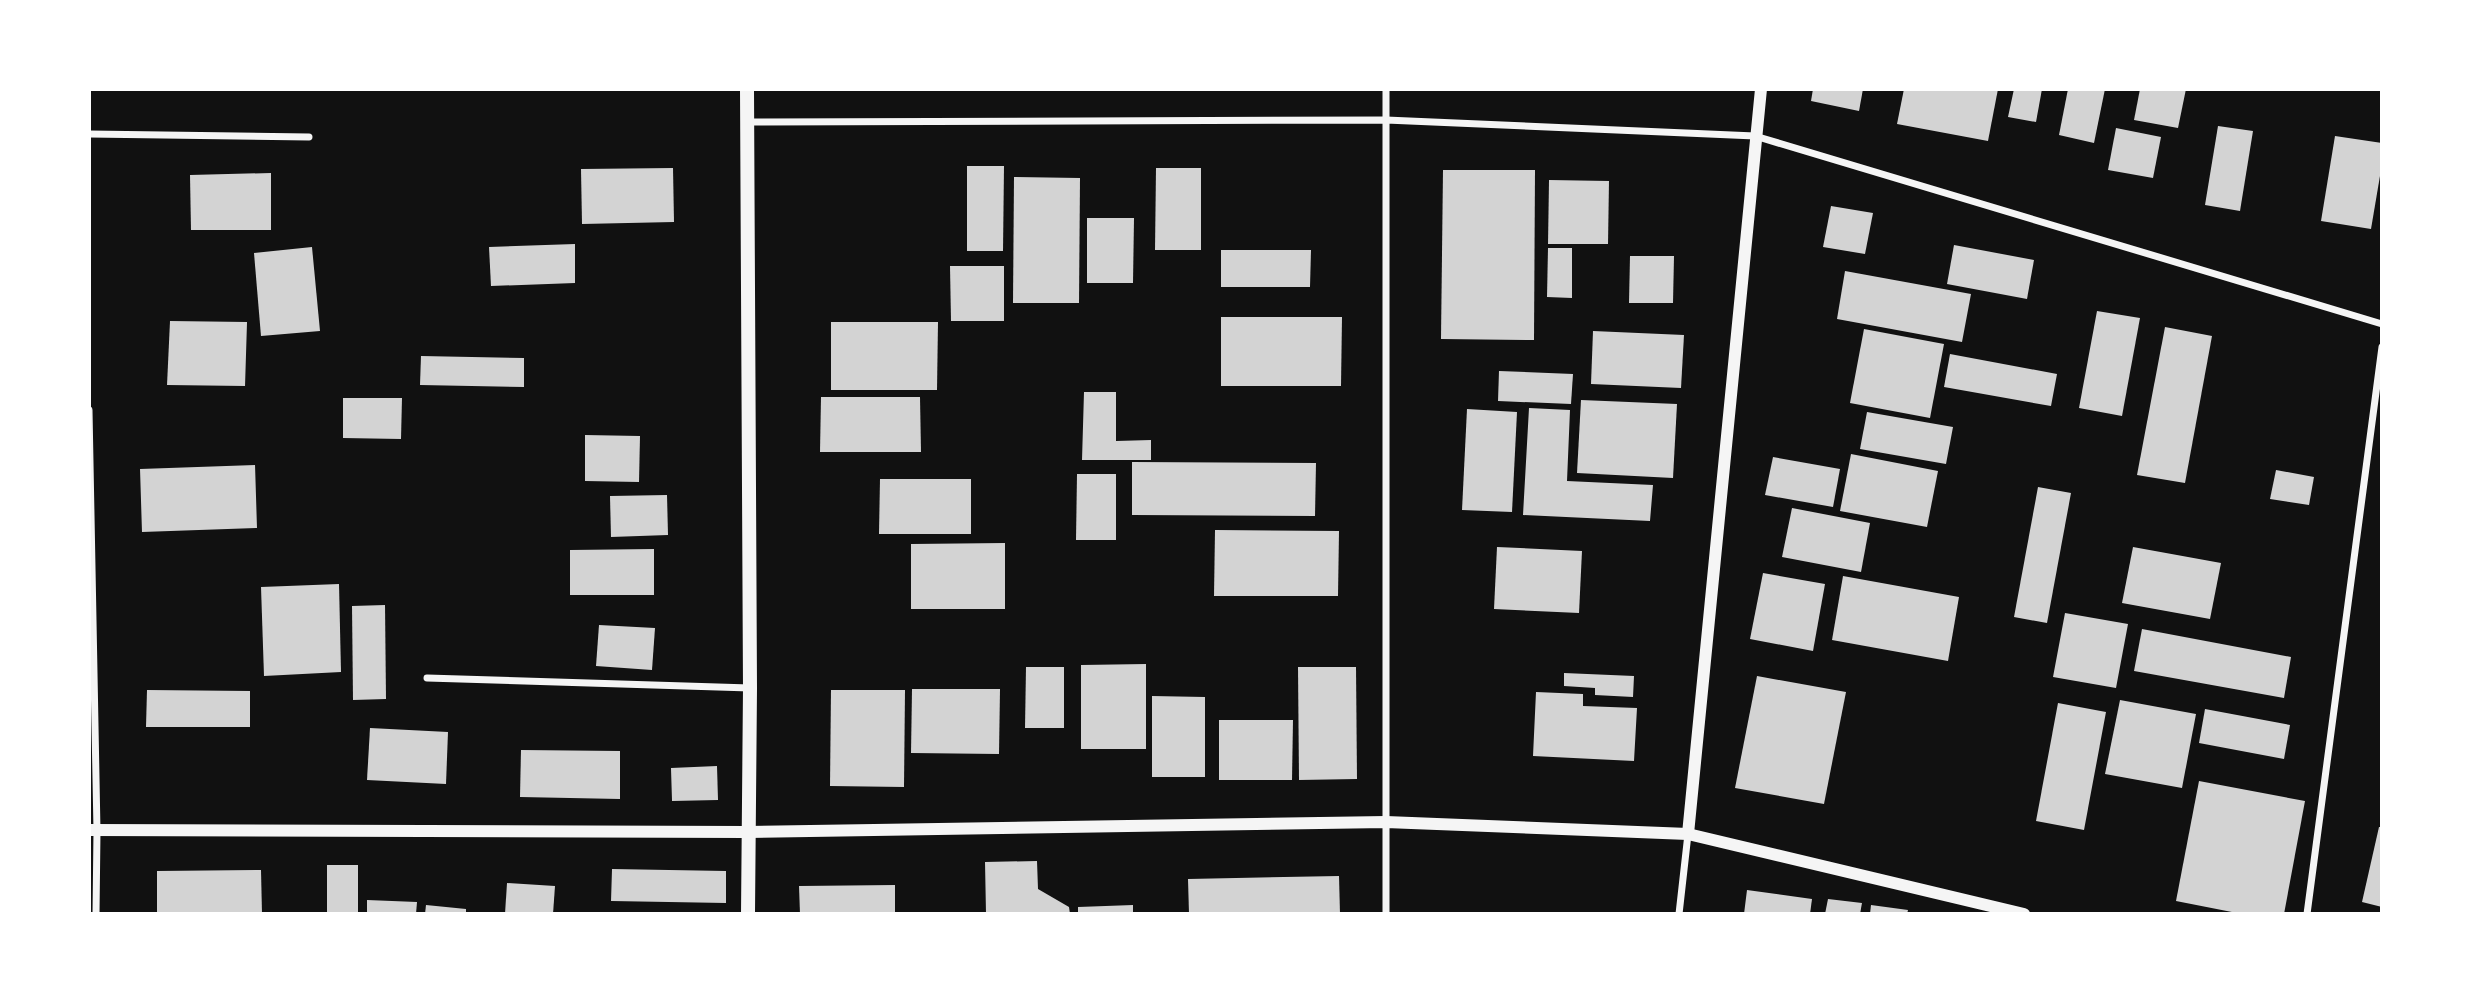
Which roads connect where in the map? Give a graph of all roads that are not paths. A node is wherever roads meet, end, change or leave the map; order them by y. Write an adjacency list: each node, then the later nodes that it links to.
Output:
1 (747, 89): 5 (main road)
2 (1386, 89): 4 (street)
3 (1761, 89): 7 (street)
4 (1386, 120): 5 (street); 7 (street); 14 (street)
5 (746, 122): 13 (main road)
6 (89, 134): 8 (street)
7 (1755, 136): 9 (street); 17 (street)
8 (309, 137)
9 (2382, 324)
10 (2382, 347): 23 (street)
11 (89, 410): 15 (street)
12 (427, 678): 13 (street)
13 (750, 688): 16 (main road)
14 (1387, 822): 16 (street); 17 (street); 20 (street)
15 (93, 831): 16 (street); 18 (street)
16 (747, 832): 19 (main road)
17 (1688, 834): 21 (street); 22 (street)
18 (96, 914)
19 (748, 914)
20 (1386, 914)
21 (1679, 914)
22 (2024, 914)
23 (2307, 914)

